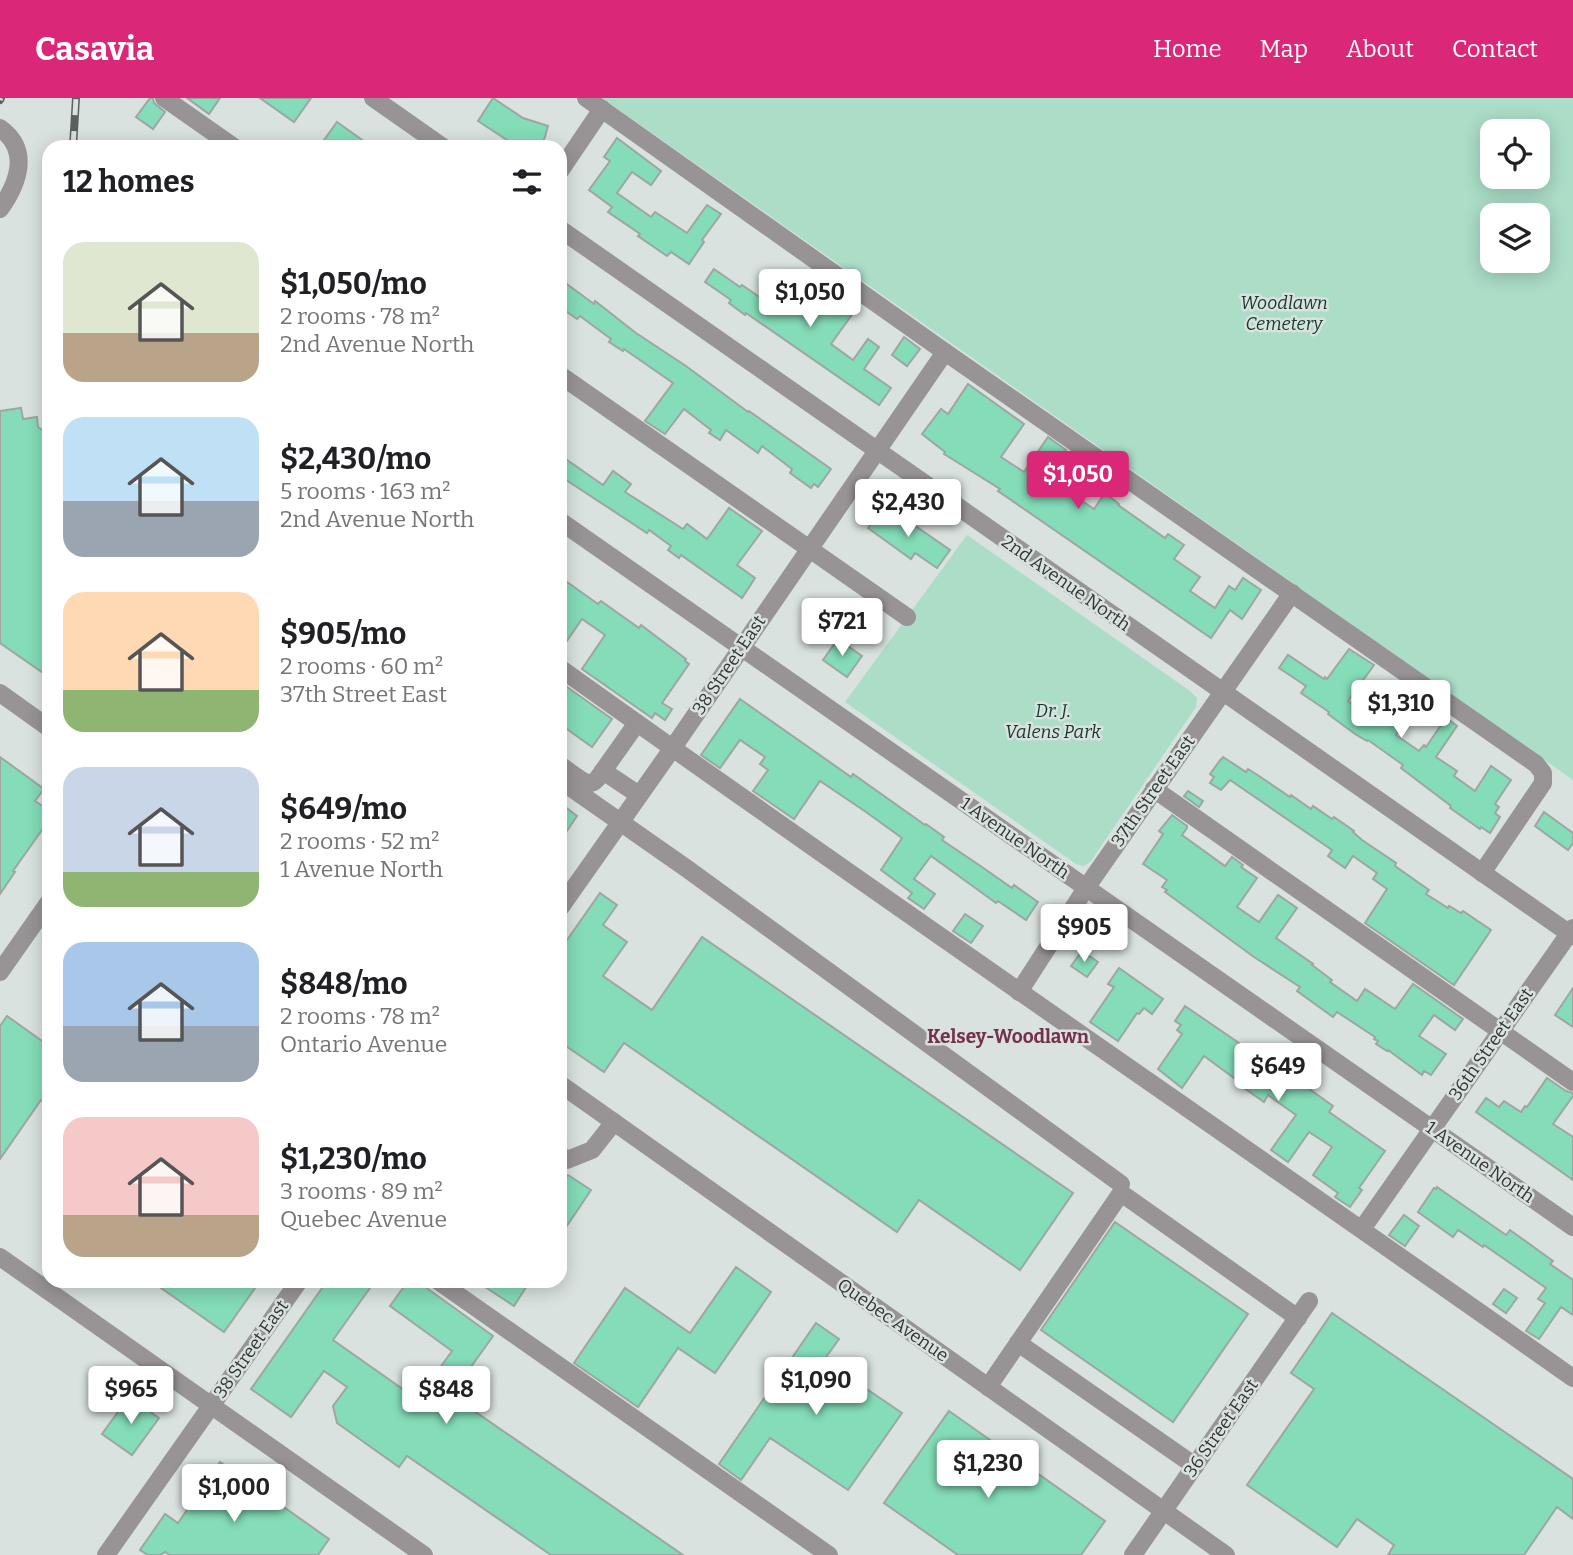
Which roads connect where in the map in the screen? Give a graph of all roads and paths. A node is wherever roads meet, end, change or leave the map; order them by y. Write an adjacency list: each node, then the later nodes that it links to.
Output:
1 (164, 98): 6 (street)
2 (373, 98): 7 (street)
3 (586, 98): 4 (street)
4 (602, 109): 8 (street); 11 (street)
5 (0, 128): 9 (street)
6 (224, 140)
7 (433, 140)
8 (567, 161)
9 (0, 209)
10 (567, 234): 13 (street, 2nd Avenue North)
11 (945, 352): 13 (street, 38 Street East); 16 (street)
12 (567, 380): 15 (street)
13 (877, 450): 15 (street, 38 Street East); 20 (street, 2nd Avenue North)
14 (567, 526): 18 (street, 1 Avenue North)
15 (809, 549): 17 (street); 18 (street, 38 Street East)
16 (1292, 593): 20 (street, 37th Street East); 31 (street)
17 (907, 617)
18 (741, 647): 24 (street, 38 Street East); 32 (street, 1 Avenue North)
19 (567, 673): 23 (street)
20 (1221, 692): 28 (street, 37th Street East); 31 (street, 2nd Avenue North)
21 (0, 694): 22 (street)
22 (42, 722)
23 (637, 723): 24 (street); 26 (street)
24 (672, 749): 29 (street, 38 Street East); 37 (street)
25 (567, 770): 26 (street)
26 (603, 771): 29 (street)
27 (567, 785): 30 (street)
28 (1154, 789): 32 (street, 37th Street East); 38 (street)
29 (639, 795): 30 (street, 38 Street East)
30 (620, 821): 33 (street, 38 Street East); 44 (street)
31 (1482, 873): 35 (street, 2nd Avenue North)
32 (1086, 888): 37 (street, 37th Street East); 42 (street, 1 Avenue North)
33 (567, 898)
34 (42, 912): 36 (street)
35 (1572, 933): 38 (street, 36th Street East)
36 (0, 972)
37 (1019, 992): 46 (street)
38 (1500, 1031): 39 (street); 42 (street, 36th Street East)
39 (1573, 1082)
40 (567, 1089): 41 (street, Quebec Avenue)
41 (614, 1122): 43 (street); 56 (street, Quebec Avenue)
42 (1432, 1128): 45 (street, 1 Avenue North); 46 (street, 36th Street East)
43 (567, 1160)
44 (1121, 1184)
45 (1573, 1227)
46 (1362, 1229): 55 (street)
47 (0, 1257): 48 (street)
48 (42, 1286)
49 (44, 1288): 57 (street)
50 (294, 1288): 57 (street, 38 Street East)
51 (448, 1288): 62 (street)
52 (1309, 1301): 53 (street, 36 Street East)
53 (1298, 1318): 54 (street); 58 (street, 36 Street East)
54 (1018, 1343): 56 (street); 58 (street)
55 (1573, 1378)
56 (988, 1387): 59 (street, Quebec Avenue)
57 (212, 1405): 60 (street, 38 Street East); 61 (street)
58 (1195, 1466): 59 (street, 36 Street East)
59 (1163, 1511): 63 (street, 36 Street East); 64 (street, Quebec Avenue)
60 (113, 1553)
61 (424, 1555)
62 (829, 1555)
63 (1132, 1555)
64 (1226, 1555)

